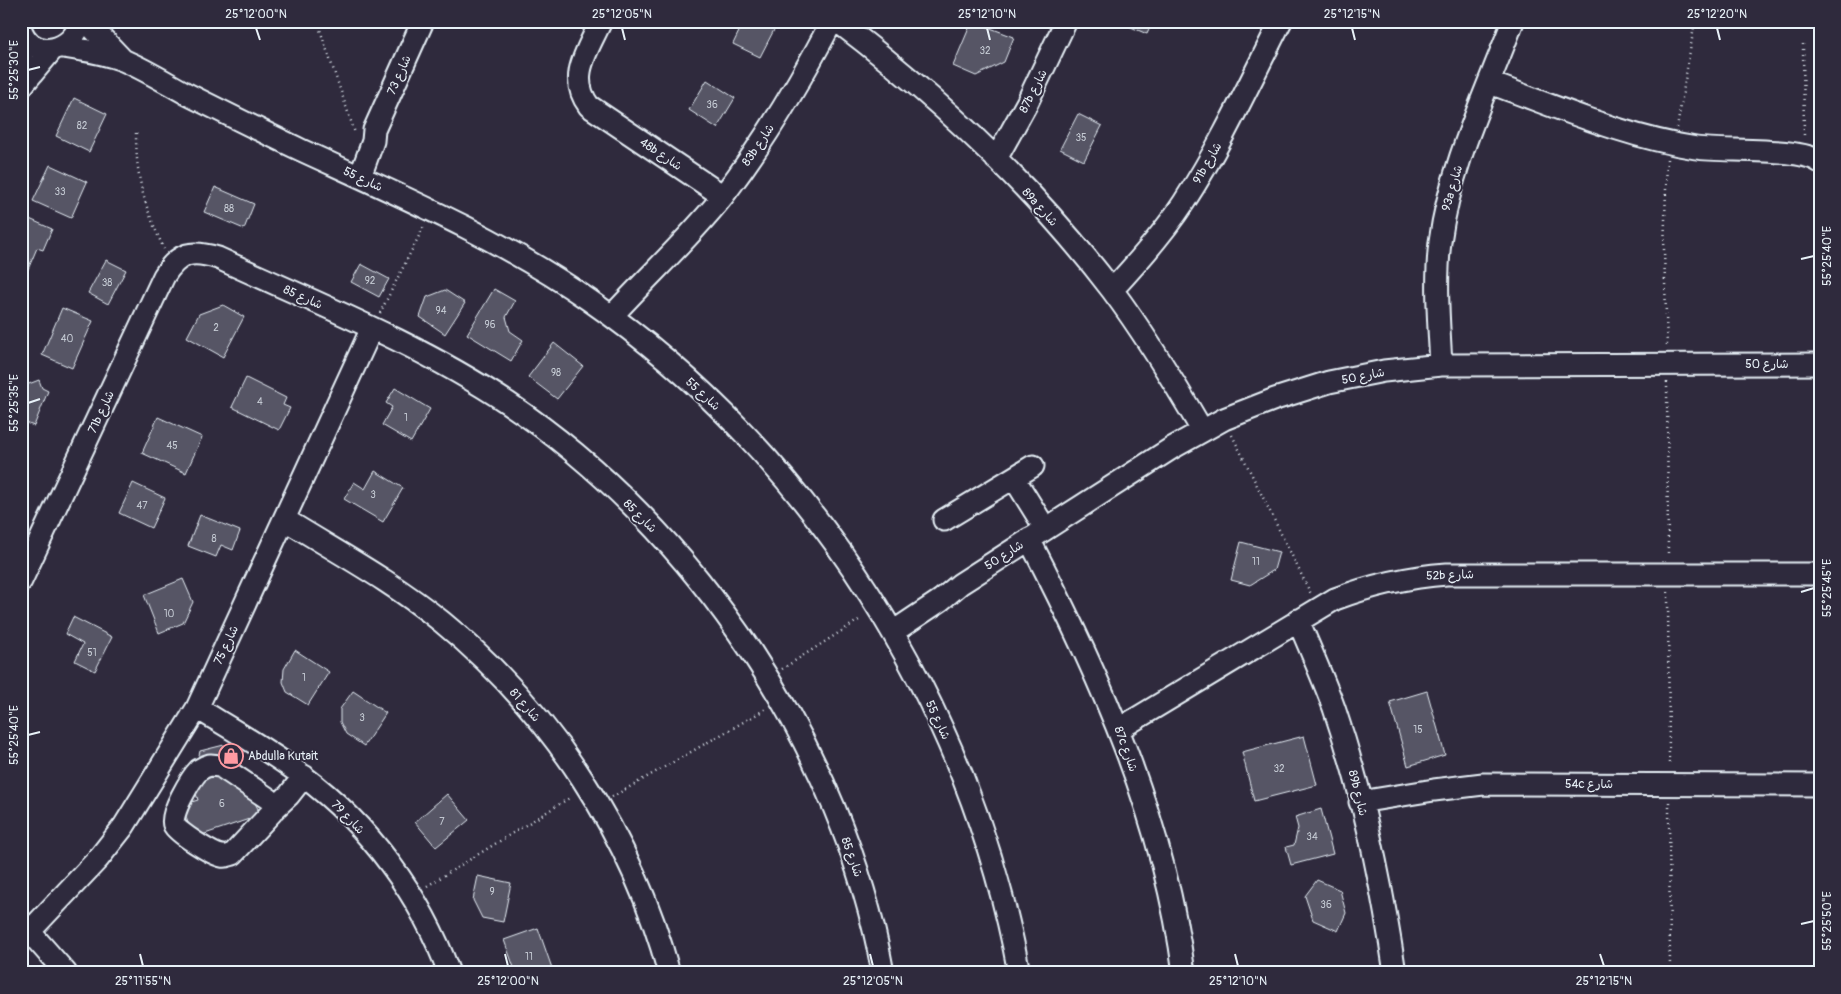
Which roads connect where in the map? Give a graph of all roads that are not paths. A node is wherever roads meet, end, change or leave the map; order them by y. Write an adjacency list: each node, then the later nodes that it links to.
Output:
1 (80, 21): 11 (street)
2 (86, 21): 12 (street, شارع 55)
3 (423, 21): 16 (street, شارع 73)
4 (601, 21): 20 (street, 48b شارع)
5 (832, 21): 20 (street, 83b شارع)
6 (837, 21): 18 (street, 89a شارع)
7 (1066, 21): 18 (street, 87b شارع)
8 (1281, 21): 22 (street, 91b شارع)
9 (1514, 21): 14 (street, 93a شارع)
10 (22, 33): 11 (street, شارع 55); 13 (street)
11 (57, 49): 12 (street, شارع 55); 15 (street)
12 (124, 61): 19 (street, شارع 55)
13 (21, 66)
14 (1490, 83): 17 (street); 26 (street, 93a شارع)
15 (21, 86)
16 (374, 130): 19 (street, شارع 73); 19 (street, شارع 73)
17 (1812, 158)
18 (996, 159): 22 (street, 89a شارع)
19 (354, 174): 23 (street, شارع 55)
20 (723, 196): 23 (street, 83b شارع)
21 (171, 264): 24 (street, شارع 85); 34 (street, 71b شارع)
22 (1112, 290): 27 (street, 89a شارع)
23 (617, 320): 36 (street, شارع 55)
24 (372, 328): 30 (street, شارع 75); 49 (street, شارع 85)
25 (1820, 364): 26 (street, شارع 50)
26 (1441, 365): 27 (street, شارع 50)
27 (1202, 430): 32 (street, شارع 50)
28 (1033, 466): 29 (street)
29 (1014, 478): 31 (street); 32 (street, 87c شارع)
30 (284, 519): 37 (street, شارع 75); 48 (street, شارع 81)
31 (944, 520)
32 (1037, 534): 36 (street, شارع 50); 38 (street, 87c شارع)
33 (1820, 574): 35 (street, 52b شارع)
34 (21, 581)
35 (1298, 620): 38 (street, 52b شارع); 43 (street, 89b شارع)
36 (885, 621): 50 (street, شارع 55)
37 (197, 708): 39 (street, شارع 75); 41 (street, شارع 79)
38 (1119, 729): 51 (street, 87c شارع)
39 (166, 760): 40 (street); 45 (street, شارع 75)
40 (194, 776): 44 (street); 44 (street)
41 (304, 776): 44 (street); 47 (street, شارع 79)
42 (1820, 785): 43 (street, 54c شارع)
43 (1360, 802): 52 (street, 89b شارع)
44 (274, 809)
45 (26, 926): 46 (street)
46 (66, 973)
47 (450, 973)
48 (669, 973)
49 (884, 973)
50 (1019, 973)
51 (1184, 973)
52 (1395, 973)

